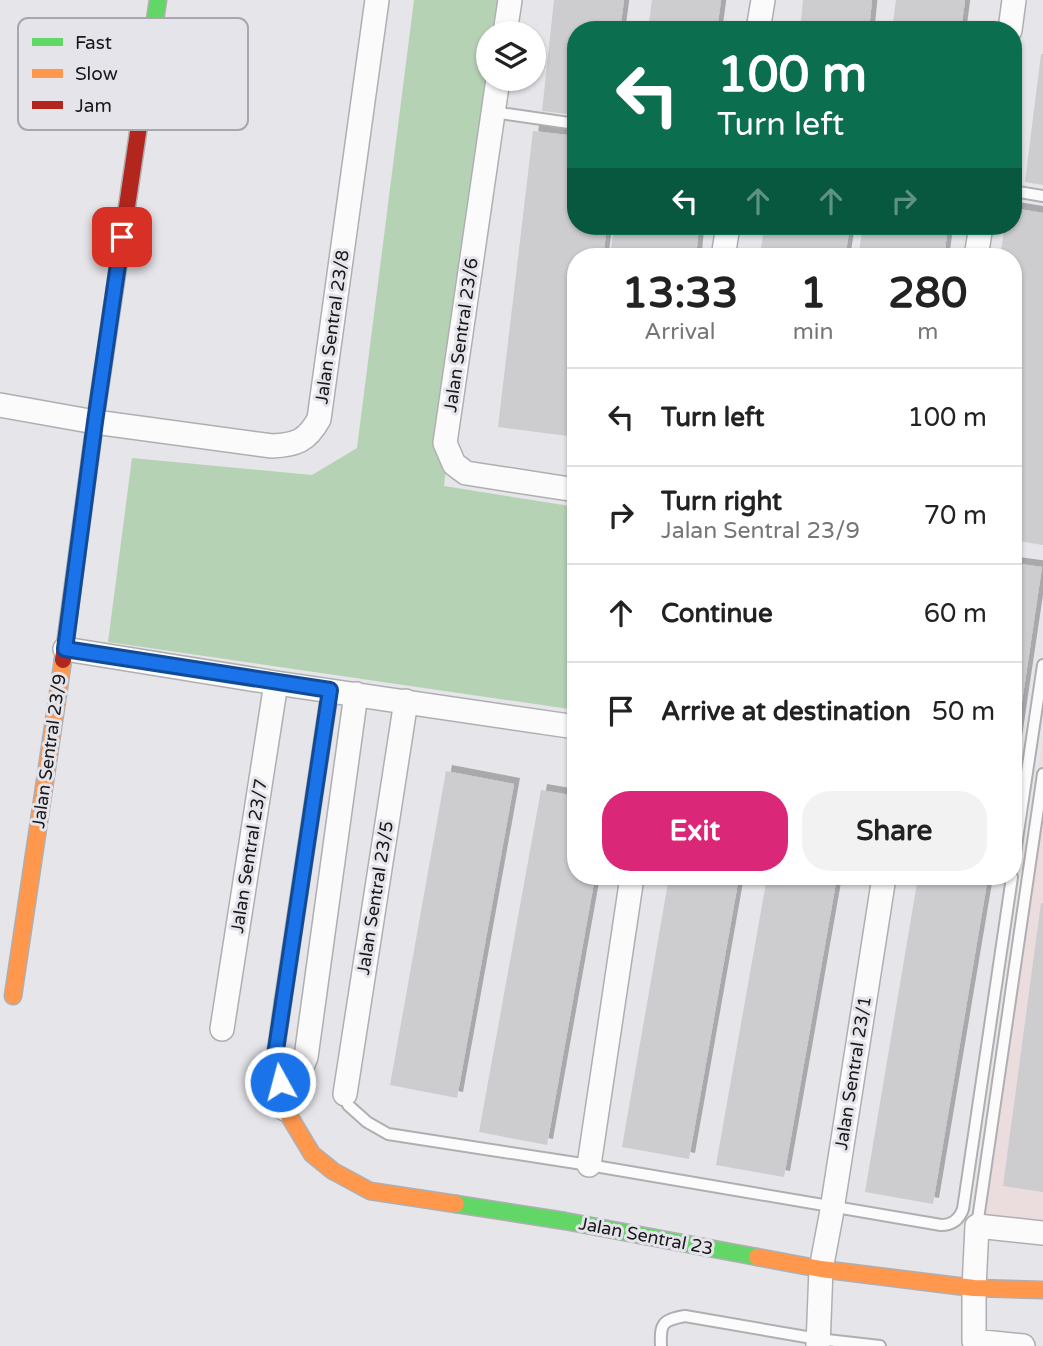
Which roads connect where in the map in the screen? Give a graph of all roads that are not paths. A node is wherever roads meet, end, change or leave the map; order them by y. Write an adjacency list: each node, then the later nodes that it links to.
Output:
1 (158, 0): 6 (street, Jalan Sentral 23/9)
2 (377, 0): 17 (street, Jalan Sentral 23/8)
3 (510, 0): 7 (street)
4 (763, 0): 8 (street)
5 (1014, 0): 9 (street)
6 (155, 18)
7 (507, 21)
8 (760, 21)
9 (1011, 21)
10 (496, 91): 11 (street, Jalan Sentral 23/6)
11 (493, 112): 12 (lane); 18 (street, Jalan Sentral 23/6)
12 (567, 123)
13 (139, 130): 17 (street, Jalan Sentral 23/9)
14 (1022, 192): 15 (lane)
15 (1043, 196)
16 (0, 405): 17 (street, Jalan Sentral 23/8)
17 (95, 422): 19 (street, Jalan Sentral 23/9)
18 (567, 489)
19 (65, 649): 21 (street); 32 (street, Jalan Sentral 23/9)
20 (1043, 665): 27 (lane)
21 (276, 683): 22 (street); 33 (street, Jalan Sentral 23/7)
22 (330, 690): 23 (street); 35 (street, Jalan Sentral 23)
23 (356, 694): 24 (street); 35 (street)
24 (405, 701): 25 (street); 34 (street, Jalan Sentral 23/5)
25 (567, 726)
26 (1043, 774): 28 (lane)
27 (1022, 785)
28 (1037, 851): 38 (lane)
29 (631, 885): 36 (street)
30 (883, 885): 37 (street, Jalan Sentral 23/1)
31 (1011, 885): 37 (lane)
32 (13, 996)
33 (222, 1029)
34 (345, 1094): 36 (lane)
35 (285, 1109): 40 (street, Jalan Sentral 23)
36 (589, 1165): 37 (lane)
37 (832, 1206): 40 (street, Jalan Sentral 23/1)
38 (977, 1226): 39 (street); 41 (street)
39 (1043, 1233)
40 (821, 1269): 41 (street, Jalan Sentral 23); 43 (street, Jalan Sentral 23/1)
41 (974, 1288): 42 (street, Jalan Sentral 23); 44 (street)
42 (1043, 1290)
43 (818, 1342): 45 (lane); 46 (lane)
44 (974, 1344): 47 (street)
45 (661, 1346)
46 (880, 1346)
47 (1023, 1346)

